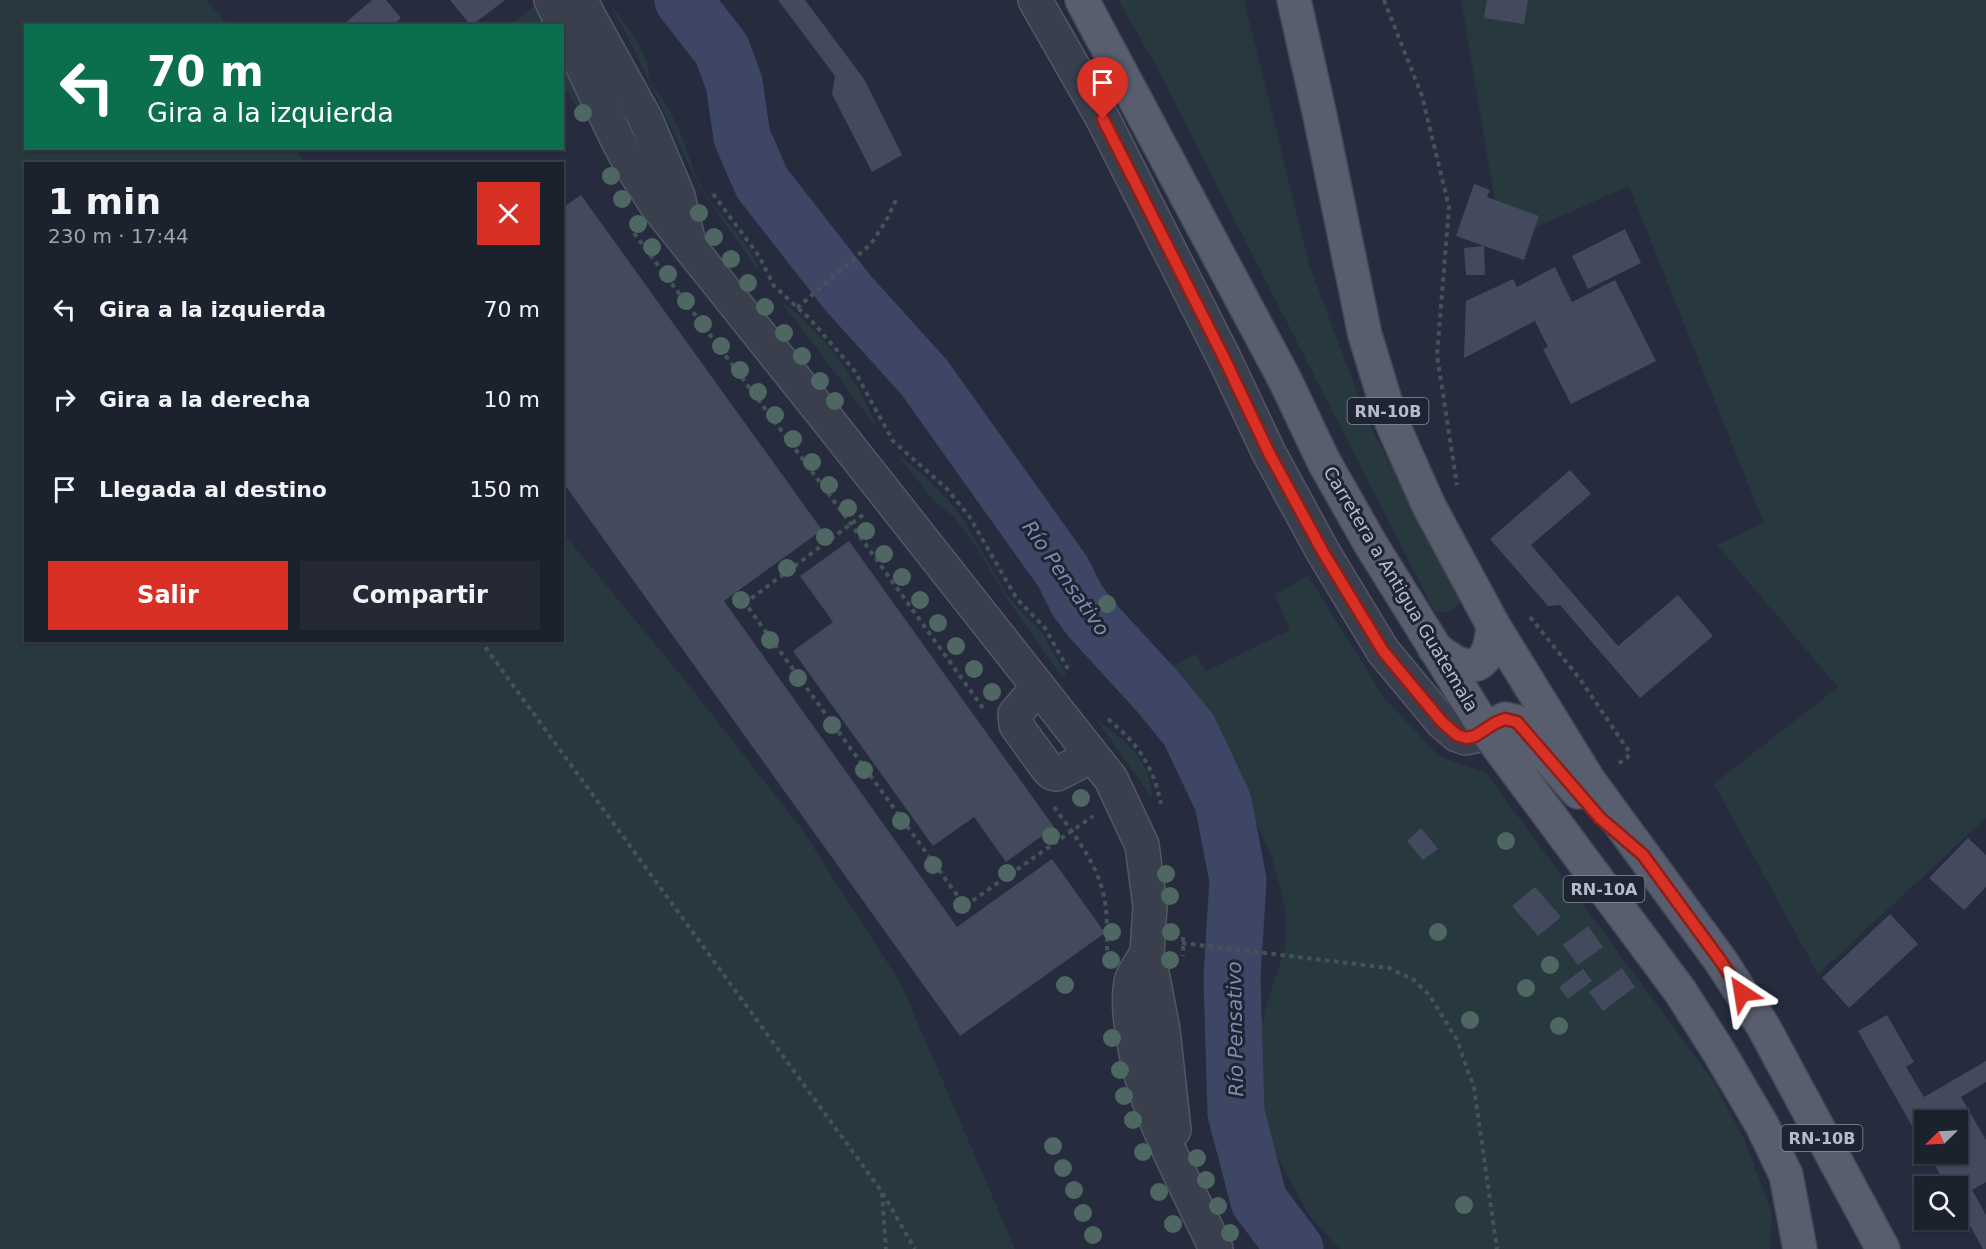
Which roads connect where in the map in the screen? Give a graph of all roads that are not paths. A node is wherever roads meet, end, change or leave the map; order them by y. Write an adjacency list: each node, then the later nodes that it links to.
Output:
1 (551, 0): 6 (street)
2 (580, 0): 8 (street)
3 (1035, 0): 12 (street)
4 (1082, 0): 10 (main road, Carretera a Antigua Guatemala / RN-10A)
5 (1294, 0): 9 (main road, RN-10B)
6 (563, 24)
7 (564, 27): 8 (street)
8 (689, 247): 11 (street)
9 (1493, 625): 10 (main road); 14 (main road, RN-10B)
10 (1435, 649): 12 (main road, Carretera a Antigua Guatemala / RN-10A)
11 (1038, 687): 13 (street); 13 (street)
12 (1486, 729): 14 (main road); 18 (main road, Carretera a Antigua Guatemala / RN-10A)
13 (1092, 756): 15 (street)
14 (1643, 855): 19 (main road, RN-10B)
15 (1139, 966): 16 (street); 16 (street)
16 (1197, 1206): 17 (street)
17 (1216, 1249)
18 (1800, 1249)
19 (1883, 1249)

